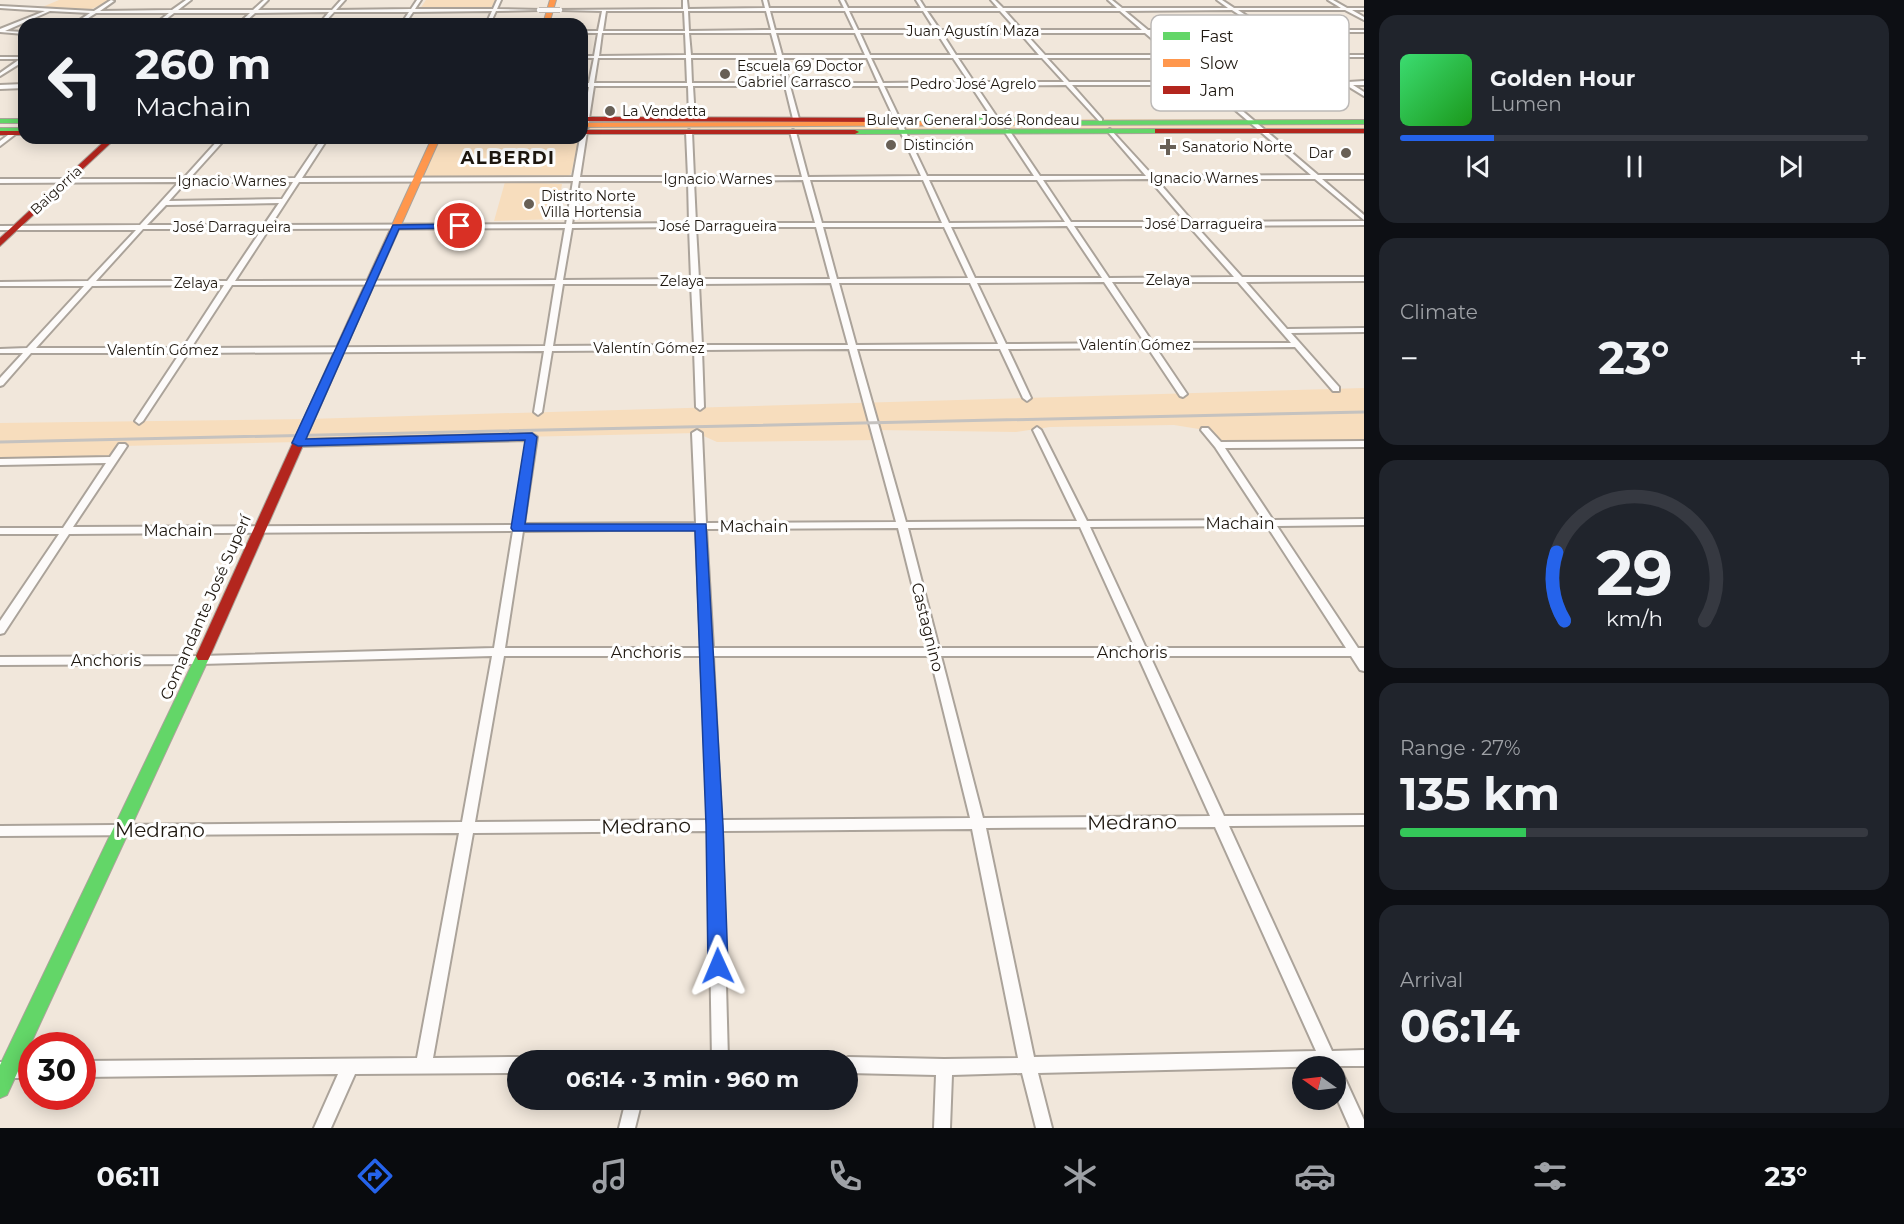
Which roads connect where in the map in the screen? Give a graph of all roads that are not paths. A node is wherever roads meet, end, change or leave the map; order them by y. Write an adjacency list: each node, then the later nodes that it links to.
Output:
1 (189, 0): 33 (street)
2 (266, 0): 29 (street)
3 (343, 0): 30 (street)
4 (419, 0): 31 (street)
5 (500, 0): 22 (street)
6 (685, 0): 24 (street)
7 (765, 0): 25 (street, Castagnino)
8 (842, 0): 26 (street)
9 (918, 0): 27 (street)
10 (993, 0): 28 (street)
11 (1110, 0): 17 (street)
12 (1220, 0): 18 (street)
13 (1330, 0): 19 (street)
14 (112, 1): 32 (street)
15 (557, 5): 22 (street, bridge); 23 (street); 42 (main road)
16 (0, 7): 21 (street)
17 (1121, 9): 18 (street); 28 (street); 45 (street)
18 (1234, 9): 19 (street); 34 (street)
19 (1347, 9): 20 (street); 43 (street)
20 (1364, 9)
21 (51, 10): 32 (street); 35 (street)
22 (495, 10): 31 (street); 41 (street)
23 (604, 10): 24 (street); 54 (street)
24 (685, 10): 25 (street); 55 (street)
25 (768, 10): 26 (street); 48 (street, Castagnino)
26 (847, 10): 27 (street); 49 (street)
27 (924, 10): 28 (street); 50 (street)
28 (1001, 10): 51 (street)
29 (254, 11): 30 (street); 33 (street); 38 (street)
30 (333, 11): 31 (street); 39 (street)
31 (412, 11): 40 (street)
32 (94, 12): 33 (street); 36 (street)
33 (174, 12): 37 (street)
34 (1243, 15)
35 (32, 18)
36 (85, 18)
37 (166, 18)
38 (246, 18)
39 (327, 18)
40 (407, 18)
41 (491, 18)
42 (549, 18)
43 (1364, 19)
44 (18, 24): 47 (street)
45 (1145, 30): 46 (street, Juan Agustín Maza); 51 (street, Juan Agustín Maza); 56 (street)
46 (1151, 30)
47 (0, 31): 52 (street)
48 (774, 31): 49 (street, Juan Agustín Maza); 55 (street, Juan Agustín Maza); 62 (street, Castagnino)
49 (856, 31): 50 (street, Juan Agustín Maza); 63 (street)
50 (938, 31): 51 (street, Juan Agustín Maza); 64 (street)
51 (1021, 31): 57 (street)
52 (18, 32)
53 (588, 32): 54 (street, Juan Agustín Maza)
54 (600, 32): 55 (street, Juan Agustín Maza); 60 (street)
55 (687, 32): 61 (street)
56 (1151, 35)
57 (1043, 56): 58 (street); 64 (street); 74 (street)
58 (1151, 56)
59 (588, 57): 60 (street)
60 (596, 57): 61 (street); 76 (street)
61 (688, 57): 62 (street); 70 (street)
62 (781, 57): 63 (street); 71 (street, Castagnino)
63 (868, 57): 64 (street); 72 (street)
64 (955, 57): 73 (street)
65 (0, 58): 66 (street)
66 (18, 58)
67 (18, 62): 68 (street)
68 (0, 75)
69 (1151, 83): 74 (street, Pedro José Agrelo)
70 (690, 84): 71 (street, Pedro José Agrelo); 76 (street, Pedro José Agrelo); 84 (street)
71 (785, 84): 72 (street, Pedro José Agrelo); 83 (street, Castagnino)
72 (880, 84): 73 (street, Pedro José Agrelo); 91 (street)
73 (973, 84): 74 (street, Pedro José Agrelo); 85 (street)
74 (1067, 84): 92 (street)
75 (1349, 84): 79 (street)
76 (591, 85): 80 (street)
77 (18, 86): 78 (street)
78 (0, 87)
79 (1364, 94)
80 (588, 100)
81 (1237, 111): 86 (street)
82 (0, 123): 94 (main road)
83 (787, 124): 84 (main road, Bulevar General José Rondeau); 89 (main road, Bulevar General José Rondeau); 91 (main road, Bulevar General José Rondeau); 91 (main road, Bulevar General José Rondeau); 93 (main road); 109 (street, Castagnino)
84 (690, 125): 88 (main road, Bulevar General José Rondeau); 108 (street)
85 (1003, 125): 86 (main road, Bulevar General José Rondeau); 91 (main road, Bulevar General José Rondeau); 91 (main road, Bulevar General José Rondeau); 92 (main road, Bulevar General José Rondeau); 104 (street)
86 (1253, 125): 87 (main road, Bulevar General José Rondeau); 92 (main road, Bulevar General José Rondeau); 92 (main road, Bulevar General José Rondeau); 101 (street)
87 (1364, 125)
88 (588, 126)
89 (588, 126)
90 (588, 126): 93 (main road, Bulevar General José Rondeau)
91 (899, 126): 92 (main road, Bulevar General José Rondeau); 93 (main road, Bulevar General José Rondeau); 103 (street)
92 (1106, 126): 105 (street)
93 (830, 128)
94 (16, 129): 95 (street)
95 (0, 144)
96 (106, 144): 111 (main road, Baigorria)
97 (218, 144): 112 (street)
98 (321, 144): 113 (street)
99 (433, 144): 106 (main road, Comandante José Superí)
100 (580, 144): 107 (street)
101 (1316, 177): 102 (street, Ignacio Warnes); 105 (street, Ignacio Warnes); 116 (street)
102 (1364, 177)
103 (924, 178): 104 (street, Ignacio Warnes); 109 (street, Ignacio Warnes); 121 (street)
104 (1038, 178): 105 (street, Ignacio Warnes); 118 (street)
105 (1152, 178): 119 (street)
106 (417, 179): 107 (street, Ignacio Warnes); 113 (street, Ignacio Warnes); 125 (main road, Comandante José Superí)
107 (575, 179): 108 (street, Ignacio Warnes); 122 (street)
108 (692, 179): 109 (street, Ignacio Warnes); 123 (street)
109 (807, 179): 120 (street, Castagnino)
110 (0, 181): 111 (street, Ignacio Warnes)
111 (67, 181): 112 (street, Ignacio Warnes); 127 (main road, Baigorria)
112 (185, 181): 113 (street, Ignacio Warnes); 115 (street)
113 (298, 181): 114 (street)
114 (284, 201): 115 (street); 124 (street)
115 (165, 203): 128 (street)
116 (1364, 218)
117 (1364, 223): 119 (street, José Darragueira)
118 (1069, 224): 119 (street, José Darragueira); 121 (street, José Darragueira); 131 (street)
119 (1192, 224): 132 (street)
120 (819, 225): 121 (street, José Darragueira); 123 (street, José Darragueira); 134 (street, Castagnino)
121 (945, 225): 135 (street)
122 (567, 226): 123 (street, José Darragueira); 125 (street, José Darragueira); 137 (street)
123 (693, 226): 133 (street)
124 (267, 227): 125 (street, José Darragueira); 128 (street, José Darragueira); 139 (street)
125 (396, 227): 136 (main road, Comandante José Superí)
126 (0, 228): 127 (street, José Darragueira)
127 (16, 228): 128 (street, José Darragueira); 129 (main road, Baigorria)
128 (142, 228): 138 (street)
129 (0, 243)
130 (1364, 279): 132 (street, Zelaya)
131 (1107, 280): 132 (street, Zelaya); 135 (street, Zelaya); 143 (street)
132 (1240, 280): 142 (street)
133 (696, 281): 134 (street, Zelaya); 137 (street, Zelaya); 146 (street)
134 (834, 281): 135 (street, Zelaya); 147 (street, Castagnino)
135 (972, 281): 145 (street)
136 (371, 282): 137 (street, Zelaya); 139 (street, Zelaya); 149 (main road, Comandante José Superí)
137 (558, 282): 148 (street)
138 (91, 283): 139 (street, Zelaya); 140 (street, Zelaya); 152 (street)
139 (230, 283): 150 (street)
140 (0, 284)
141 (1364, 330): 142 (street)
142 (1285, 331): 144 (street)
143 (1150, 345): 144 (street, Valentín Gómez); 145 (street, Valentín Gómez); 155 (street)
144 (1297, 345): 154 (street)
145 (1002, 346): 147 (street, Valentín Gómez); 156 (street)
146 (698, 347): 147 (street, Valentín Gómez); 148 (street, Valentín Gómez); 157 (street)
147 (851, 347): 172 (street, Castagnino)
148 (547, 348): 149 (street, Valentín Gómez); 158 (street)
149 (341, 349): 150 (street, Valentín Gómez); 163 (main road, Comandante José Superí)
150 (185, 350): 152 (street, Valentín Gómez); 159 (street)
151 (0, 351): 152 (street, Valentín Gómez)
152 (30, 351): 153 (street)
153 (0, 383)
154 (1336, 389)
155 (1183, 394)
156 (1027, 398)
157 (700, 407)
158 (538, 412)
159 (139, 421)
160 (1037, 430): 171 (street)
161 (1205, 430): 165 (street)
162 (697, 433): 173 (street)
163 (298, 443): 174 (street); 175 (main road, Comandante José Superí)
164 (1364, 444): 165 (street)
165 (1219, 445): 170 (street)
166 (122, 446): 167 (street)
167 (112, 460): 168 (street); 177 (street)
168 (0, 462)
169 (1364, 522): 170 (street, Machain)
170 (1269, 523): 171 (street, Machain); 183 (street)
171 (1084, 524): 172 (street, Machain); 182 (street)
172 (902, 525): 173 (street, Machain); 181 (street, Castagnino)
173 (701, 527): 174 (street, Machain); 180 (street)
174 (517, 528): 175 (street, Machain); 179 (street)
175 (258, 530): 177 (street, Machain); 184 (main road, Comandante José Superí)
176 (0, 531): 177 (street, Machain)
177 (67, 531): 178 (street)
178 (0, 630)
179 (499, 652): 180 (street, Anchoris); 184 (street, Anchoris); 191 (street)
180 (707, 652): 181 (street, Anchoris); 190 (street)
181 (934, 652): 182 (street, Anchoris); 189 (street, Castagnino)
182 (1142, 652): 183 (street, Anchoris); 188 (street)
183 (1359, 652): 186 (street)
184 (201, 660): 185 (street, Anchoris); 192 (main road, Comandante José Superí)
185 (0, 661)
186 (1364, 667)
187 (1364, 820): 188 (street, Medrano)
188 (1219, 821): 189 (street, Medrano); 195 (street)
189 (978, 823): 190 (street, Medrano); 202 (street, Castagnino)
190 (715, 825): 191 (street, Medrano); 194 (street)
191 (466, 828): 192 (street, Medrano); 201 (street)
192 (121, 830): 193 (street, Medrano); 206 (main road, Comandante José Superí)
193 (0, 831)
194 (720, 1050)
195 (1326, 1056)
196 (1364, 1058): 197 (street)
197 (1346, 1061)
198 (1292, 1063): 202 (street)
199 (507, 1065): 201 (street)
200 (858, 1065): 204 (street)
201 (424, 1066): 203 (street)
202 (1028, 1066): 204 (street); 213 (street, Castagnino)
203 (350, 1067): 205 (street); 210 (street)
204 (944, 1067): 212 (street)
205 (96, 1069)
206 (4, 1070): 207 (main road, Comandante José Superí)
207 (0, 1088)
208 (1346, 1100): 214 (street)
209 (632, 1110): 211 (street)
210 (322, 1128)
211 (627, 1128)
212 (942, 1128)
213 (1044, 1128)
214 (1359, 1128)

